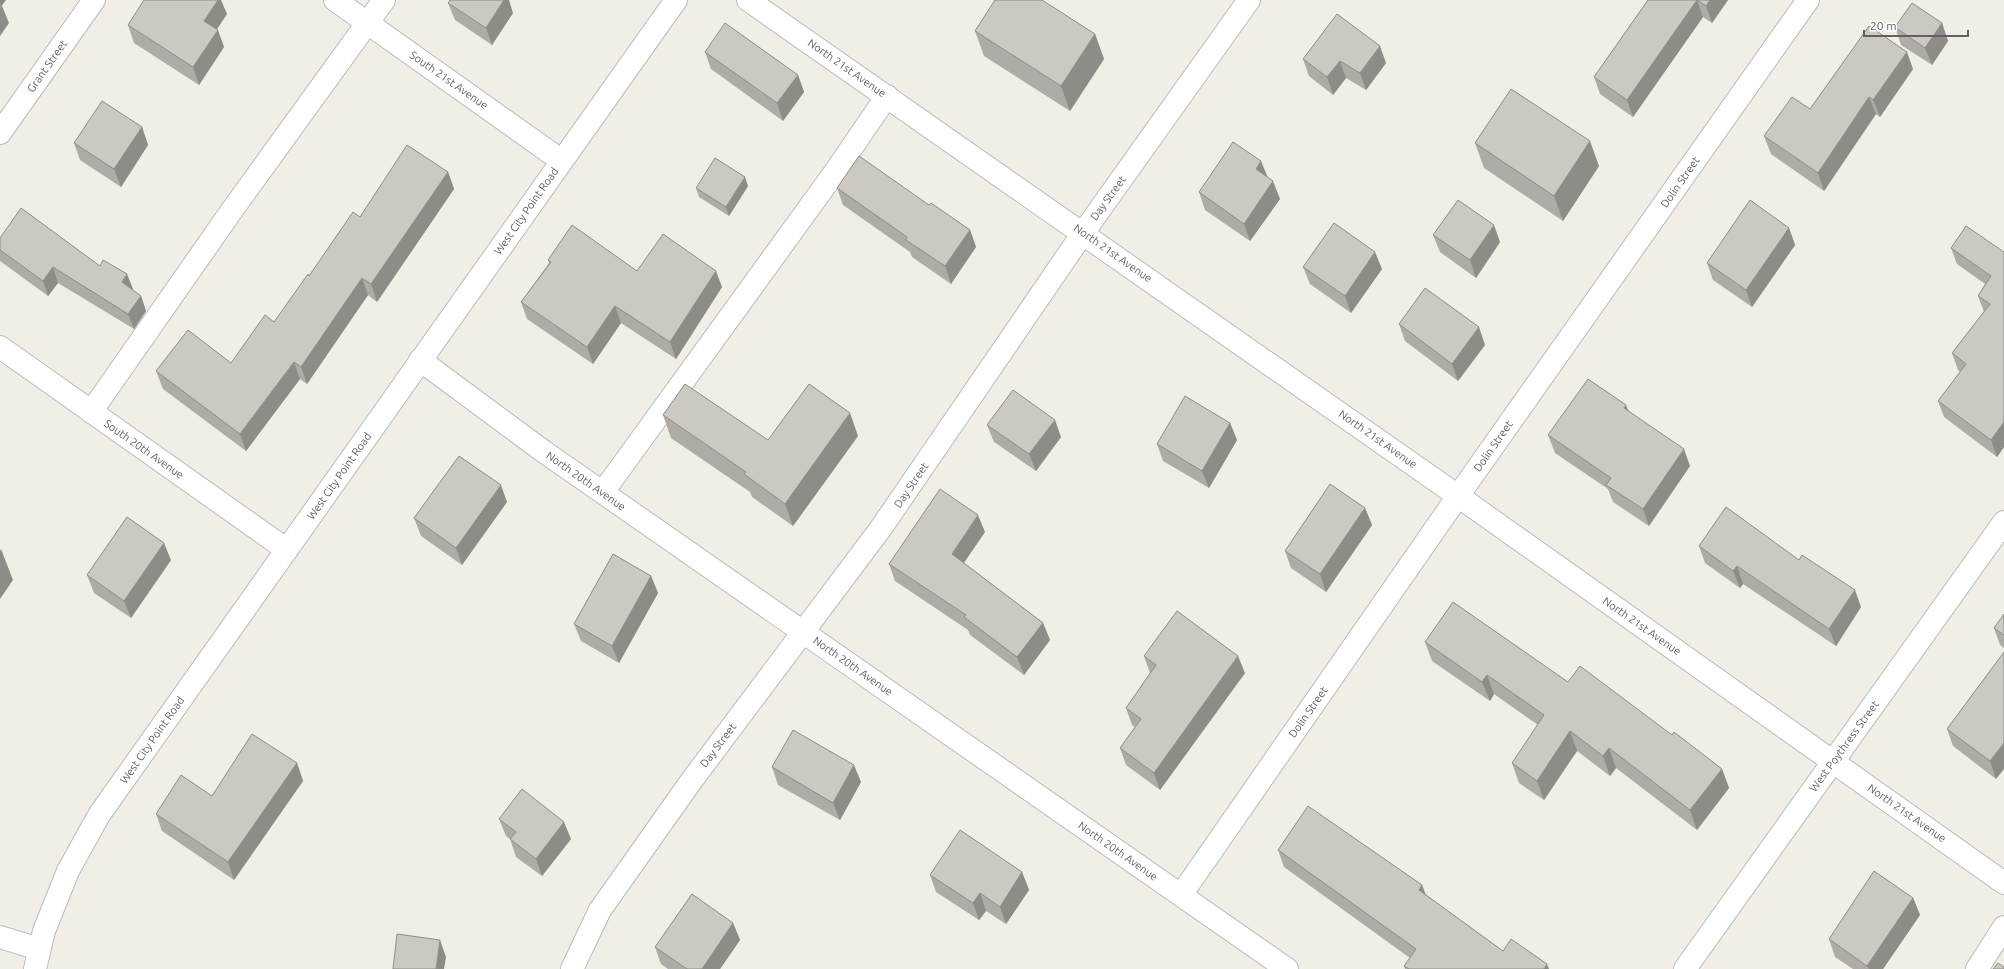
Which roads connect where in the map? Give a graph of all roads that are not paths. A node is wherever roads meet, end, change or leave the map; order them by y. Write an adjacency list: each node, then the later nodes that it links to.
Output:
1 (94, 0): 10 (street, Grant Street)
2 (335, 0): 8 (street, South 21st Avenue)
3 (384, 0): 8 (street)
4 (676, 0): 11 (street, West City Point Road)
5 (748, 0): 9 (street, North 21st Avenue)
6 (1250, 0): 12 (street, Day Street)
7 (1808, 0): 17 (street, Dolin Street)
8 (368, 23): 11 (street, South 21st Avenue); 15 (street)
9 (887, 96): 12 (street, North 21st Avenue); 16 (street)
10 (0, 133)
11 (562, 161): 14 (street, West City Point Road)
12 (1083, 233): 17 (street, North 21st Avenue); 20 (street, Day Street)
13 (0, 347): 15 (street, South 20th Avenue)
14 (420, 360): 16 (street, North 20th Avenue); 19 (street, West City Point Road)
15 (91, 412): 19 (street, South 20th Avenue)
16 (603, 492): 20 (street, North 20th Avenue)
17 (1458, 496): 21 (street, North 21st Avenue); 23 (street, Dolin Street)
18 (2004, 522): 21 (street, West Poythress Street)
19 (287, 550): 26 (street, West City Point Road)
20 (804, 632): 23 (street, North 20th Avenue); 27 (street, Day Street)
21 (1833, 761): 22 (street, North 21st Avenue); 29 (street, West Poythress Street)
22 (2004, 883)
23 (1181, 895): 28 (street, North 20th Avenue)
24 (2004, 927): 30 (street)
25 (0, 938): 26 (street)
26 (37, 959)
27 (572, 969)
28 (1287, 969)
29 (1685, 969)
30 (1977, 969)

